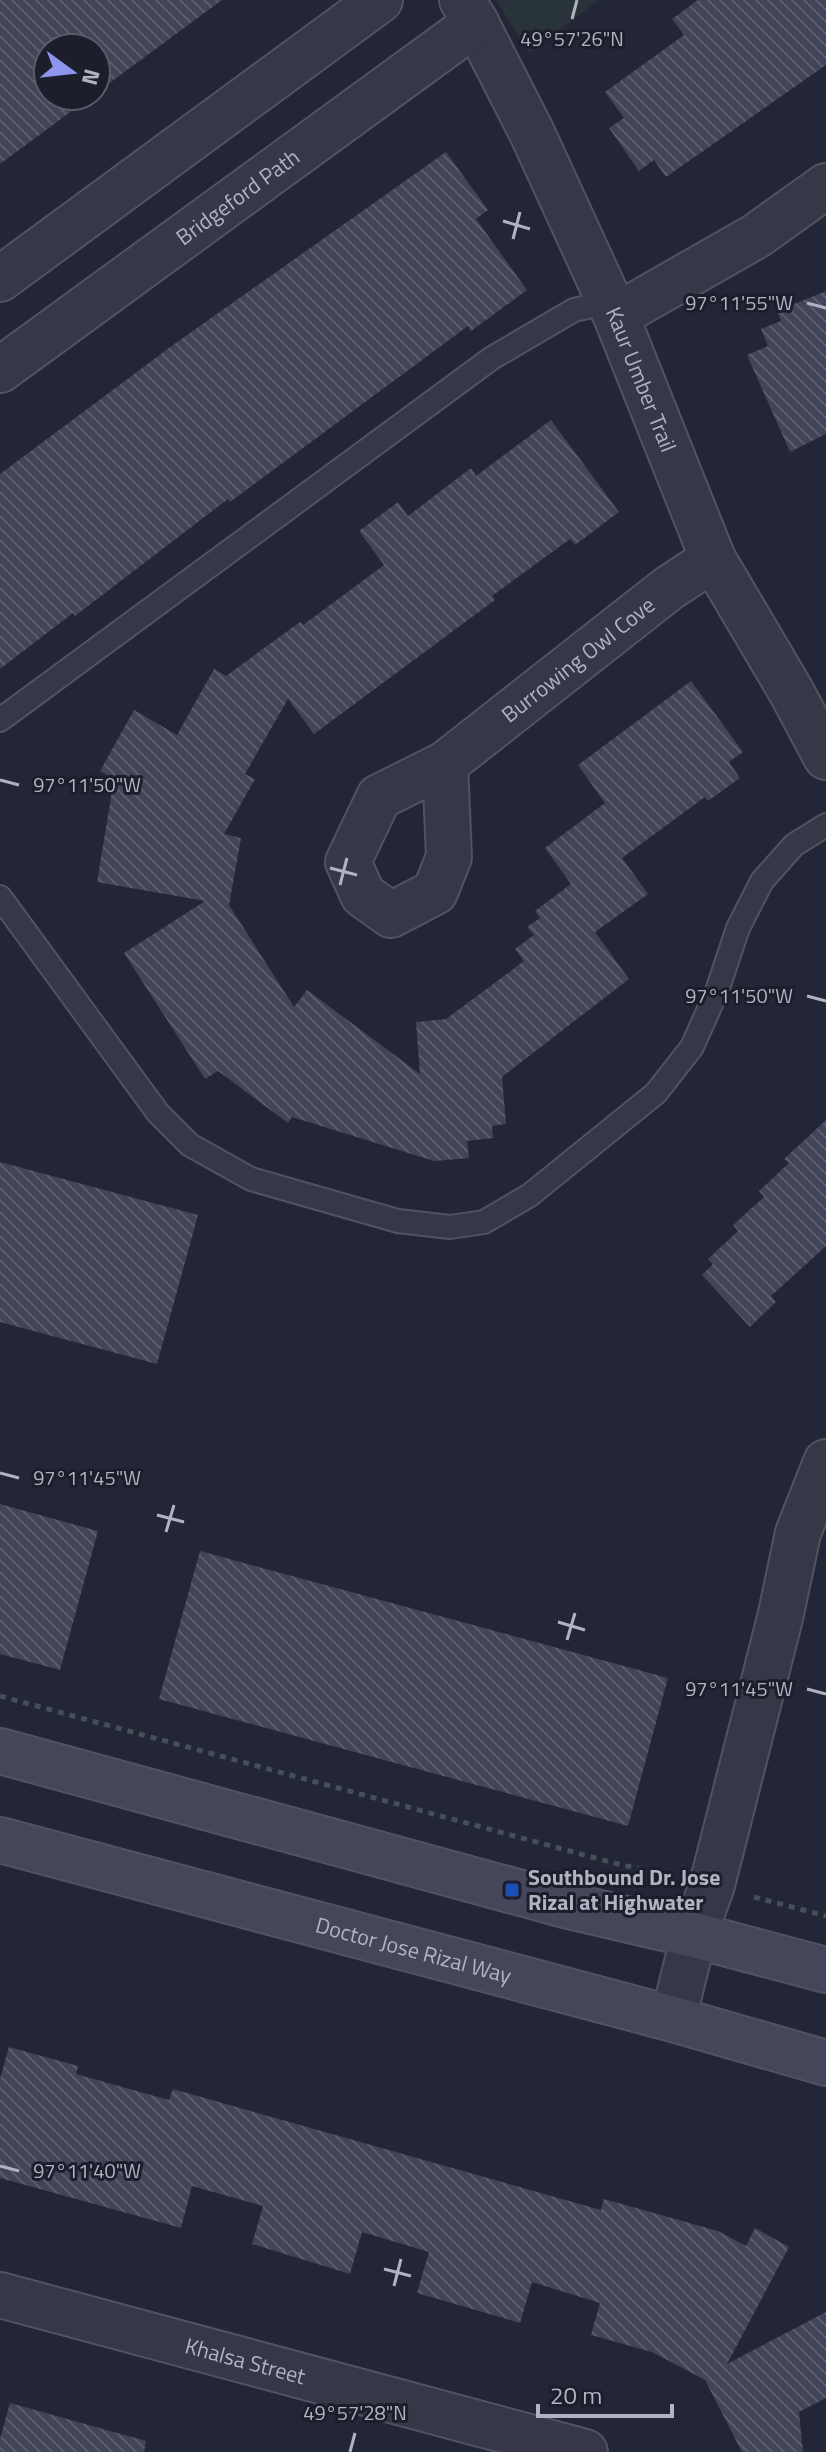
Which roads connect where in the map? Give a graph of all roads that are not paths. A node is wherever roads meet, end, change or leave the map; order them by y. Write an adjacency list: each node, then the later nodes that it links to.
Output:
1 (380, 0): 4 (street)
2 (469, 11): 5 (street, Kaur Umber Trail); 6 (street, Bridgeford Path)
3 (826, 186): 5 (street)
4 (0, 279)
5 (613, 309): 7 (street, Kaur Umber Trail); 8 (lane)
6 (0, 370)
7 (713, 559): 9 (street, Kaur Umber Trail); 10 (street, Burrowing Owl Cove)
8 (0, 720)
9 (826, 757)
10 (445, 764)
11 (826, 825): 12 (lane)
12 (0, 897)
13 (826, 1462): 14 (street)
14 (812, 1536): 17 (street)
15 (0, 1751): 17 (street)
16 (0, 1840): 19 (street, Doctor Jose Rizal Way)
17 (694, 1935): 18 (street); 19 (street)
18 (826, 1970)
19 (673, 2019): 20 (street, Doctor Jose Rizal Way)
20 (826, 2063)
21 (0, 2295): 22 (street, Khalsa Street)
22 (585, 2452)

